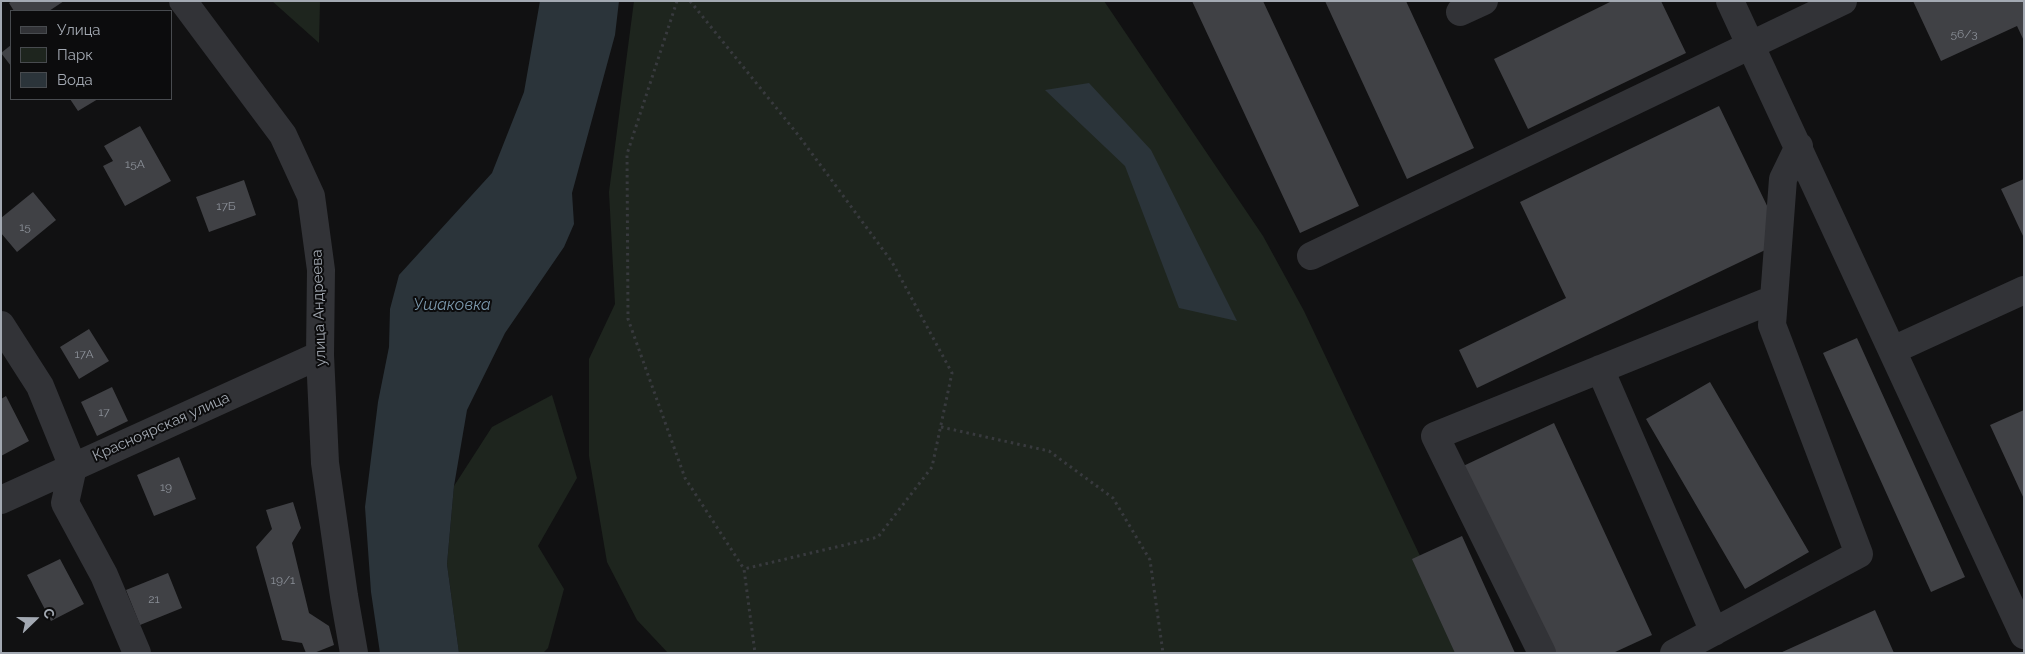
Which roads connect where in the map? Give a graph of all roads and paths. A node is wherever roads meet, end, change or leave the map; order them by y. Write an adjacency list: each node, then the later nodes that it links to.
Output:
1 (183, 1): 13 (street, улица Андреева)
2 (677, 1): 18 (path)
3 (690, 1): 15 (path)
4 (1730, 1): 6 (street)
5 (1844, 1): 6 (street)
6 (1752, 45): 7 (street); 8 (street)
7 (1799, 146): 10 (street); 12 (street)
8 (1311, 256)
9 (2024, 290): 12 (street)
10 (1774, 299): 14 (street); 19 (street)
11 (1, 325): 16 (street)
12 (1893, 350): 20 (street)
13 (320, 355): 16 (street, Красноярская улица); 22 (street, улица Андреева)
14 (1600, 369): 19 (street); 25 (street)
15 (941, 427): 18 (path); 24 (path)
16 (73, 467): 17 (street, Красноярская улица); 21 (street)
17 (1, 500)
18 (744, 568): 23 (path)
19 (1714, 632): 26 (street)
20 (2024, 635)
21 (137, 653)
22 (354, 653)
23 (755, 653)
24 (1164, 653)
25 (1542, 653)
26 (1674, 653)

